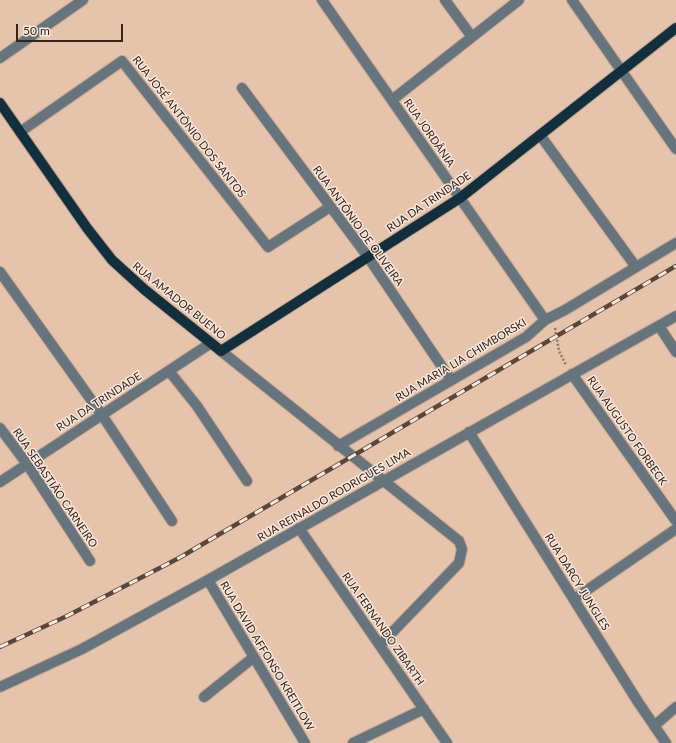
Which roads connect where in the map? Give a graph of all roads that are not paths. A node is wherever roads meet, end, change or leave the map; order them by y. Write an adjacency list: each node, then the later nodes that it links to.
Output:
1 (83, 0): 8 (street)
2 (322, 0): 11 (street, RUA JORDÂNIA)
3 (445, 0): 7 (street)
4 (519, 0): 7 (street)
5 (572, 0): 9 (street)
6 (676, 28): 9 (main road, RUA DA TRINDADE)
7 (472, 37): 11 (street)
8 (0, 58)
9 (622, 71): 14 (main road, RUA DA TRINDADE); 15 (street)
10 (242, 88): 17 (street, RUA ANTÔNIO DE OLIVEIRA)
11 (392, 100): 16 (street, RUA JORDÂNIA)
12 (0, 103): 13 (main road, RUA AMADOR BUENO)
13 (20, 132): 17 (street, RUA JOSÉ ANTÔNIO DOS SANTOS); 25 (main road, RUA AMADOR BUENO)
14 (540, 135): 16 (main road, RUA DA TRINDADE); 20 (street)
15 (675, 145)
16 (460, 198): 19 (main road, RUA DA TRINDADE); 23 (street, RUA JORDÂNIA)
17 (330, 207): 19 (street, RUA ANTÔNIO DE OLIVEIRA)
18 (676, 243): 20 (street, RUA MARIA LIA CHIMBORSKI)
19 (368, 257): 26 (main road, RUA DA TRINDADE); 30 (street, RUA ANTÔNIO DE OLIVEIRA)
20 (636, 267): 23 (street, RUA MARIA LIA CHIMBORSKI)
21 (0, 272): 31 (street)
22 (676, 316): 24 (street, RUA REINALDO RODRIGUES LIMA)
23 (545, 320): 30 (street, RUA MARIA LIA CHIMBORSKI)
24 (659, 326): 27 (street); 29 (street, RUA REINALDO RODRIGUES LIMA)
25 (211, 343): 26 (main road, RUA AMADOR BUENO); 28 (street, RUA DA TRINDADE)
26 (221, 351): 34 (street, RUA AMADOR BUENO)
27 (676, 352)
28 (169, 371): 31 (street, RUA DA TRINDADE); 36 (street)
29 (572, 374): 33 (street, RUA REINALDO RODRIGUES LIMA); 40 (street, RUA AUGUSTO FORBECK)
30 (451, 380): 34 (street, RUA MARIA LIA CHIMBORSKI)
31 (102, 414): 35 (street, RUA DA TRINDADE); 39 (street)
32 (0, 428): 35 (street, RUA SEBASTIÃO CARNEIRO)
33 (469, 432): 37 (street, RUA REINALDO RODRIGUES LIMA); 45 (street, RUA DARCY JUNGLES)
34 (338, 446): 37 (street, RUA AMADOR BUENO)
35 (27, 464): 38 (street, RUA DA TRINDADE); 43 (street, RUA SEBASTIÃO CARNEIRO)
36 (248, 481)
37 (383, 481): 41 (street, RUA REINALDO RODRIGUES LIMA); 46 (street, RUA AMADOR BUENO)
38 (0, 482)
39 (172, 521)
40 (676, 521)
41 (299, 528): 44 (street, RUA REINALDO RODRIGUES LIMA); 46 (street, RUA FERNANDO ZIBARTH)
42 (676, 528): 45 (street)
43 (90, 561)
44 (208, 580): 47 (street, RUA DAVID AFFONSO KREITLOW); 48 (street, RUA REINALDO RODRIGUES LIMA)
45 (574, 599): 52 (street, RUA DARCY JUNGLES)
46 (380, 645): 51 (street, RUA FERNANDO ZIBARTH)
47 (254, 657): 49 (street); 53 (street, RUA DAVID AFFONSO KREITLOW)
48 (0, 687)
49 (204, 697)
50 (676, 707): 52 (street)
51 (424, 709): 54 (street); 55 (street, RUA FERNANDO ZIBARTH)
52 (654, 726): 56 (street, RUA DARCY JUNGLES)
53 (305, 743)
54 (353, 743)
55 (448, 743)
56 (666, 743)

